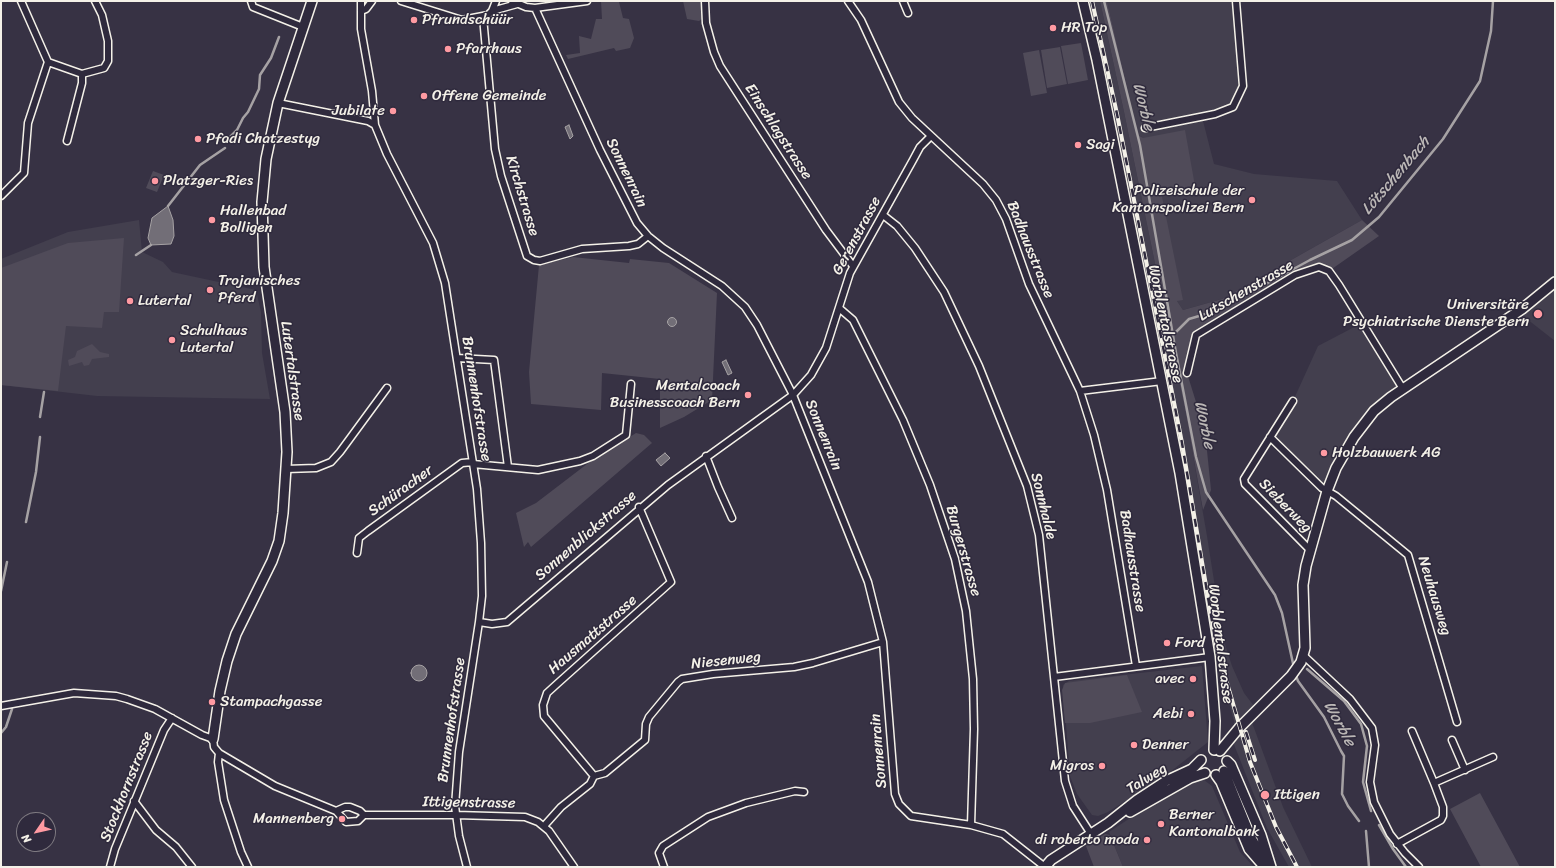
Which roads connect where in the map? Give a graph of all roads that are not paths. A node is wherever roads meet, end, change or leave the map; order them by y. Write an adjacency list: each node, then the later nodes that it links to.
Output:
1 (21, 1): 22 (street)
2 (95, 1): 23 (street)
3 (251, 1): 21 (street)
4 (312, 1): 21 (street, Lutertalstrasse)
5 (361, 1): 17 (street, Brunnenhofstrasse)
6 (372, 1): 17 (street)
7 (401, 1): 20 (street)
8 (496, 1): 18 (street)
9 (587, 1): 16 (street)
10 (705, 1): 32 (street, Einschlagstrasse)
11 (848, 1): 27 (street, Badhausstrasse)
12 (903, 1): 19 (street)
13 (1083, 1): 37 (street, Worblentalstrasse)
14 (1236, 1): 26 (street)
15 (515, 2): 16 (street); 18 (street)
16 (535, 8): 31 (street, Sonnenrain)
17 (361, 11): 25 (street, Brunnenhofstrasse)
18 (492, 11): 20 (street)
19 (908, 13)
20 (483, 17): 31 (street, Kirchstrasse)
21 (303, 28): 24 (street, Lutertalstrasse)
22 (48, 62): 23 (street); 29 (street)
23 (82, 74): 28 (street)
24 (278, 103): 25 (street); 48 (street, Lutertalstrasse)
25 (376, 125): 35 (street, Brunnenhofstrasse)
26 (1145, 128)
27 (931, 136): 30 (street, Gerenstrasse); 41 (street, Badhausstrasse)
28 (67, 141)
29 (1, 196)
30 (883, 215): 32 (street, Gerenstrasse); 59 (street, Sonnhalde)
31 (648, 236): 42 (street, Sonnenrain)
32 (853, 266): 34 (street, Gerenstrasse)
33 (1555, 282): 40 (street)
34 (839, 308): 42 (street, Gerenstrasse); 81 (street, Burgerstrasse)
35 (457, 358): 46 (street, Brunnenhofstrasse); 47 (street)
36 (1187, 373): 40 (street, Lutschenstrasse)
37 (1162, 381): 41 (street); 56 (street, Worblentalstrasse)
38 (631, 384): 47 (street)
39 (388, 388): 48 (street)
40 (1403, 389): 49 (street)
41 (1080, 391): 58 (street, Badhausstrasse)
42 (793, 395): 45 (street, Sonnenblickstrasse); 55 (street, Sonnenrain)
43 (1293, 401): 44 (street, Sieberweg)
44 (1270, 437): 49 (street); 52 (street, Sieberweg)
45 (706, 456): 50 (street, Sonnenblickstrasse); 51 (street)
46 (473, 463): 47 (street); 53 (street, Schüracher); 54 (street, Brunnenhofstrasse)
47 (508, 467)
48 (286, 469): 64 (street, Lutertalstrasse)
49 (1327, 491): 52 (street); 62 (street, Neuhausweg)
50 (640, 507): 54 (street, Sonnenblickstrasse); 73 (street, Hausmattstrasse)
51 (732, 518)
52 (1310, 550): 57 (street)
53 (357, 553)
54 (479, 622): 79 (street, Brunnenhofstrasse)
55 (883, 642): 73 (street, Niesenweg); 81 (street, Sonnenrain)
56 (1210, 657): 58 (street); 66 (street, Worblentalstrasse)
57 (1302, 659): 66 (street); 84 (street)
58 (1136, 666): 59 (street)
59 (1054, 677): 83 (street, Sonnhalde)
60 (1, 706): 61 (street)
61 (172, 718): 64 (street); 76 (street, Stockhornstrasse)
62 (1457, 722)
63 (1412, 730): 74 (street)
64 (213, 739): 67 (street)
65 (1452, 740): 71 (street)
66 (1217, 750): 69 (street); 70 (street)
67 (219, 753): 77 (street, Ittigenstrasse); 87 (street)
68 (1493, 758): 71 (street)
69 (1201, 760): 72 (street); 80 (street, Talweg)
70 (1222, 769): 72 (street); 92 (street); 93 (street)
71 (1465, 770): 74 (street)
72 (1206, 773): 80 (street, Talweg)
73 (594, 776): 82 (street, Niesenweg)
74 (1434, 783): 84 (street)
75 (804, 792): 90 (street)
76 (134, 801): 85 (street, Stockhornstrasse); 86 (street)
77 (336, 811): 78 (street, Ittigenstrasse); 78 (street, Ittigenstrasse)
78 (364, 815): 79 (street, Ittigenstrasse)
79 (456, 815): 82 (street, Ittigenstrasse); 88 (street, Brunnenhofstrasse)
80 (1108, 823): 83 (street, Talweg)
81 (970, 825): 91 (street, Sonnenrain)
82 (544, 826): 89 (street, Ittigenstrasse)
83 (1091, 834): 91 (street, Talweg)
84 (1397, 844): 94 (street)
85 (110, 867)
86 (192, 867)
87 (248, 867)
88 (467, 867)
89 (574, 867)
90 (664, 867)
91 (1045, 867)
92 (1265, 867)
93 (1270, 867)
94 (1419, 867)

